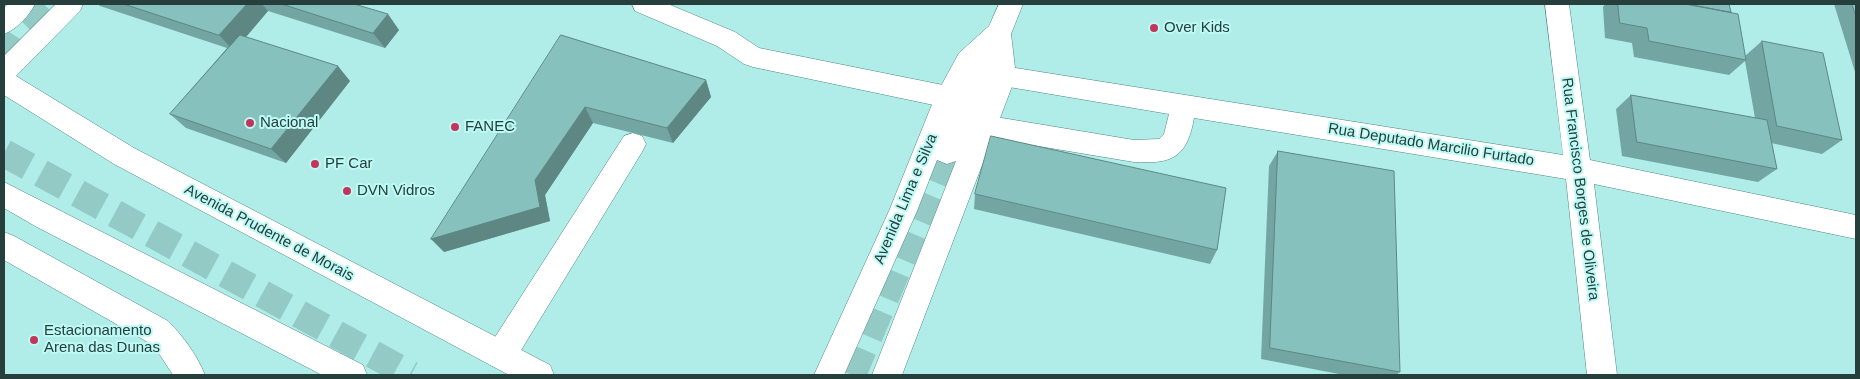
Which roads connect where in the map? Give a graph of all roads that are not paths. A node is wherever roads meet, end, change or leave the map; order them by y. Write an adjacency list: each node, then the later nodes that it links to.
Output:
1 (23, 4): 6 (main road)
2 (71, 4): 8 (main road)
3 (644, 4): 11 (main road)
4 (1011, 4): 7 (main road, Avenida Lima e Silva)
5 (1557, 4): 16 (main road, Rua Francisco Borges de Oliveira)
6 (4, 24)
7 (998, 33): 9 (main road); 11 (main road, Avenida Lima e Silva); 15 (main road)
8 (4, 72)
9 (1003, 76): 12 (main road, Rua Deputado Marcilio Furtado); 13 (main road)
10 (4, 82): 20 (main road, Avenida Prudente de Morais)
11 (948, 97): 24 (main road, Avenida Lima e Silva)
12 (1183, 104): 13 (main road); 16 (main road, Rua Deputado Marcilio Furtado)
13 (984, 126): 25 (main road)
14 (633, 144): 20 (main road)
15 (947, 153)
16 (1577, 169): 18 (main road, Rua Deputado Marcilio Furtado); 26 (main road, Rua Francisco Borges de Oliveira)
17 (4, 194): 22 (main road)
18 (1856, 227)
19 (4, 245): 21 (main road)
20 (501, 355): 23 (main road, Avenida Prudente de Morais)
21 (190, 375)
22 (352, 375)
23 (539, 375)
24 (829, 375)
25 (887, 375)
26 (1602, 375)

